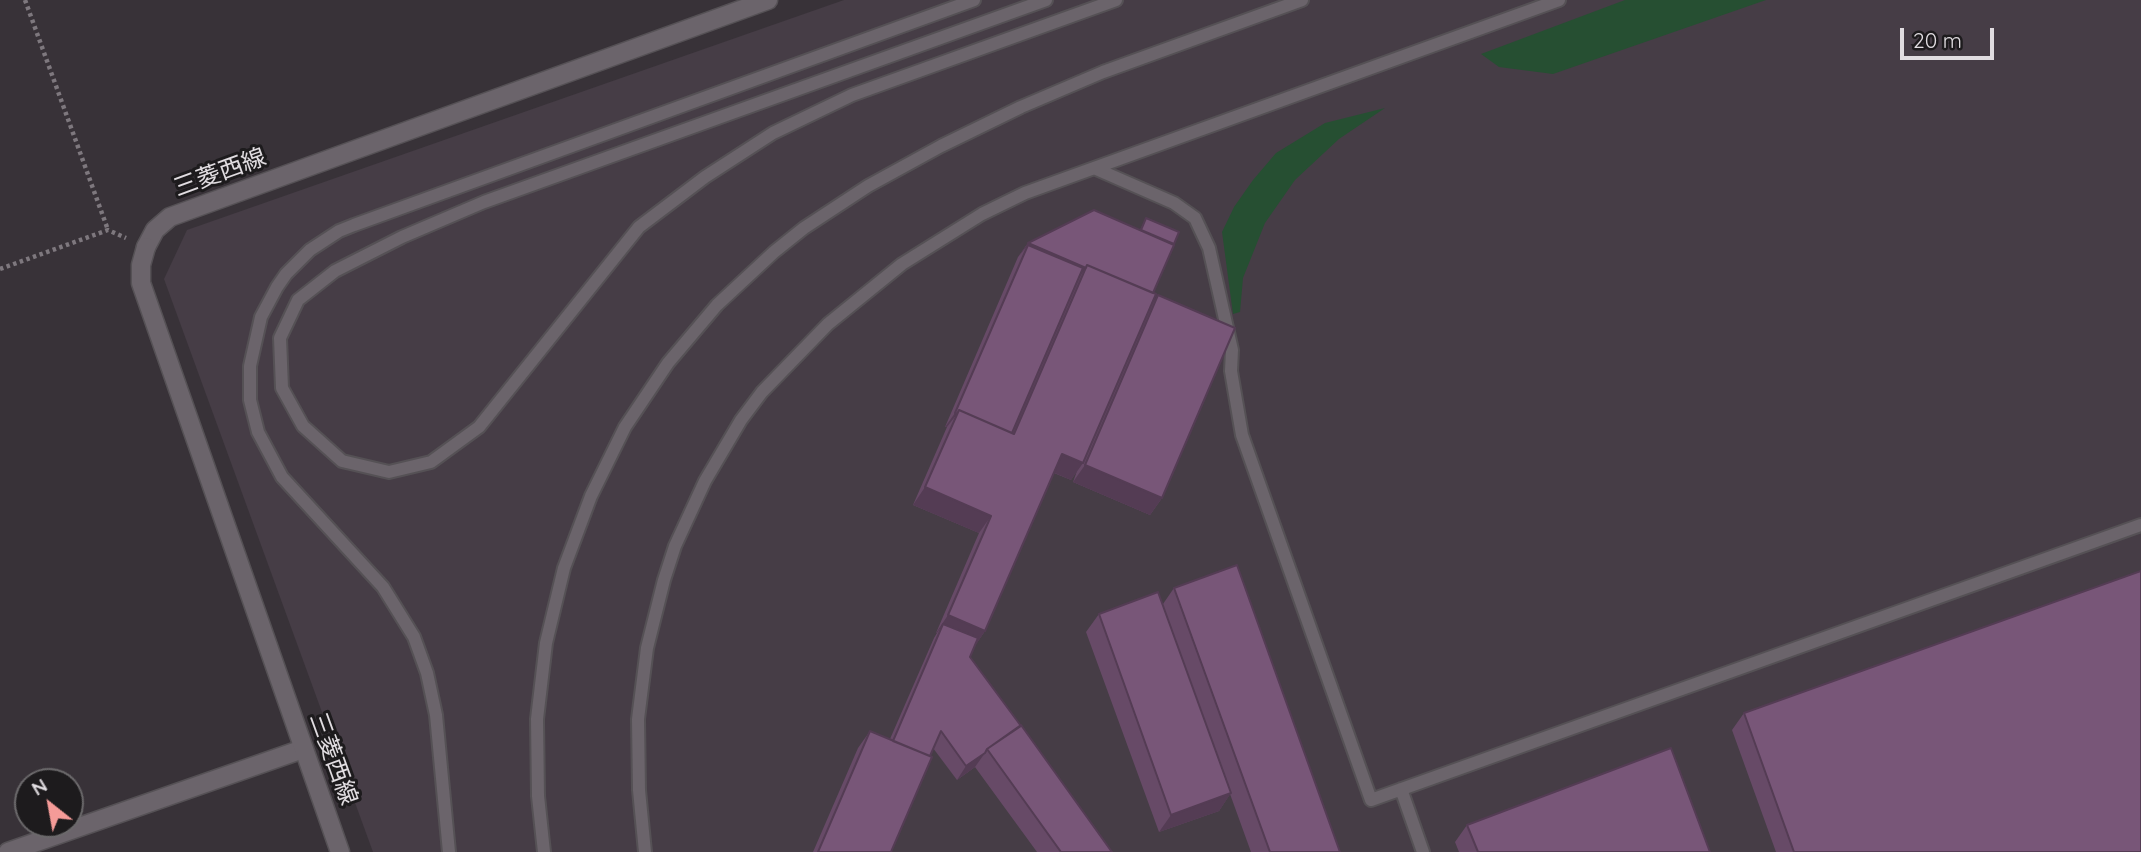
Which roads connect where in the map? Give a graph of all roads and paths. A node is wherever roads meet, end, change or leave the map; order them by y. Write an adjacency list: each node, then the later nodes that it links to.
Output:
1 (24, 0): 9 (path)
2 (768, 0): 10 (street, 三菱西線)
3 (974, 0): 17 (lane)
4 (1046, 0): 5 (lane)
5 (1116, 0)
6 (1302, 0): 18 (lane)
7 (1559, 0): 8 (lane)
8 (1094, 168): 14 (lane); 19 (lane)
9 (108, 230): 10 (path); 11 (path)
10 (146, 247): 13 (street, 三菱西線)
11 (0, 269)
12 (2141, 525): 14 (lane)
13 (303, 750): 15 (street); 16 (street, 三菱西線)
14 (1401, 789): 20 (lane)
15 (8, 852)
16 (340, 852)
17 (449, 852)
18 (544, 852)
19 (645, 852)
20 (1423, 852)

